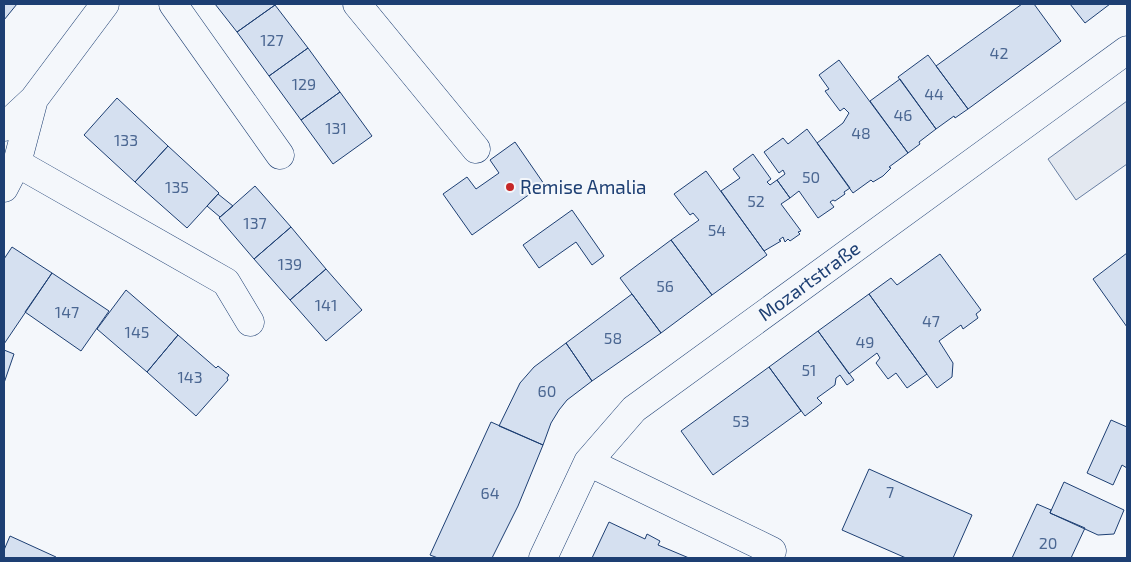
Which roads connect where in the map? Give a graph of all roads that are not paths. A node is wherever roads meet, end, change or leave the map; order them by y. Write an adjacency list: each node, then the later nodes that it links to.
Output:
1 (105, 4): 5 (street)
2 (173, 4): 8 (street)
3 (357, 4): 7 (street)
4 (1127, 50): 12 (street, Mozartstraße)
5 (34, 99): 6 (street); 9 (street)
6 (4, 127)
7 (476, 149)
8 (280, 155)
9 (17, 163): 10 (street); 11 (street)
10 (4, 188)
11 (250, 322)
12 (588, 462): 13 (street); 14 (street, Mozartstraße)
13 (772, 551)
14 (543, 558)

